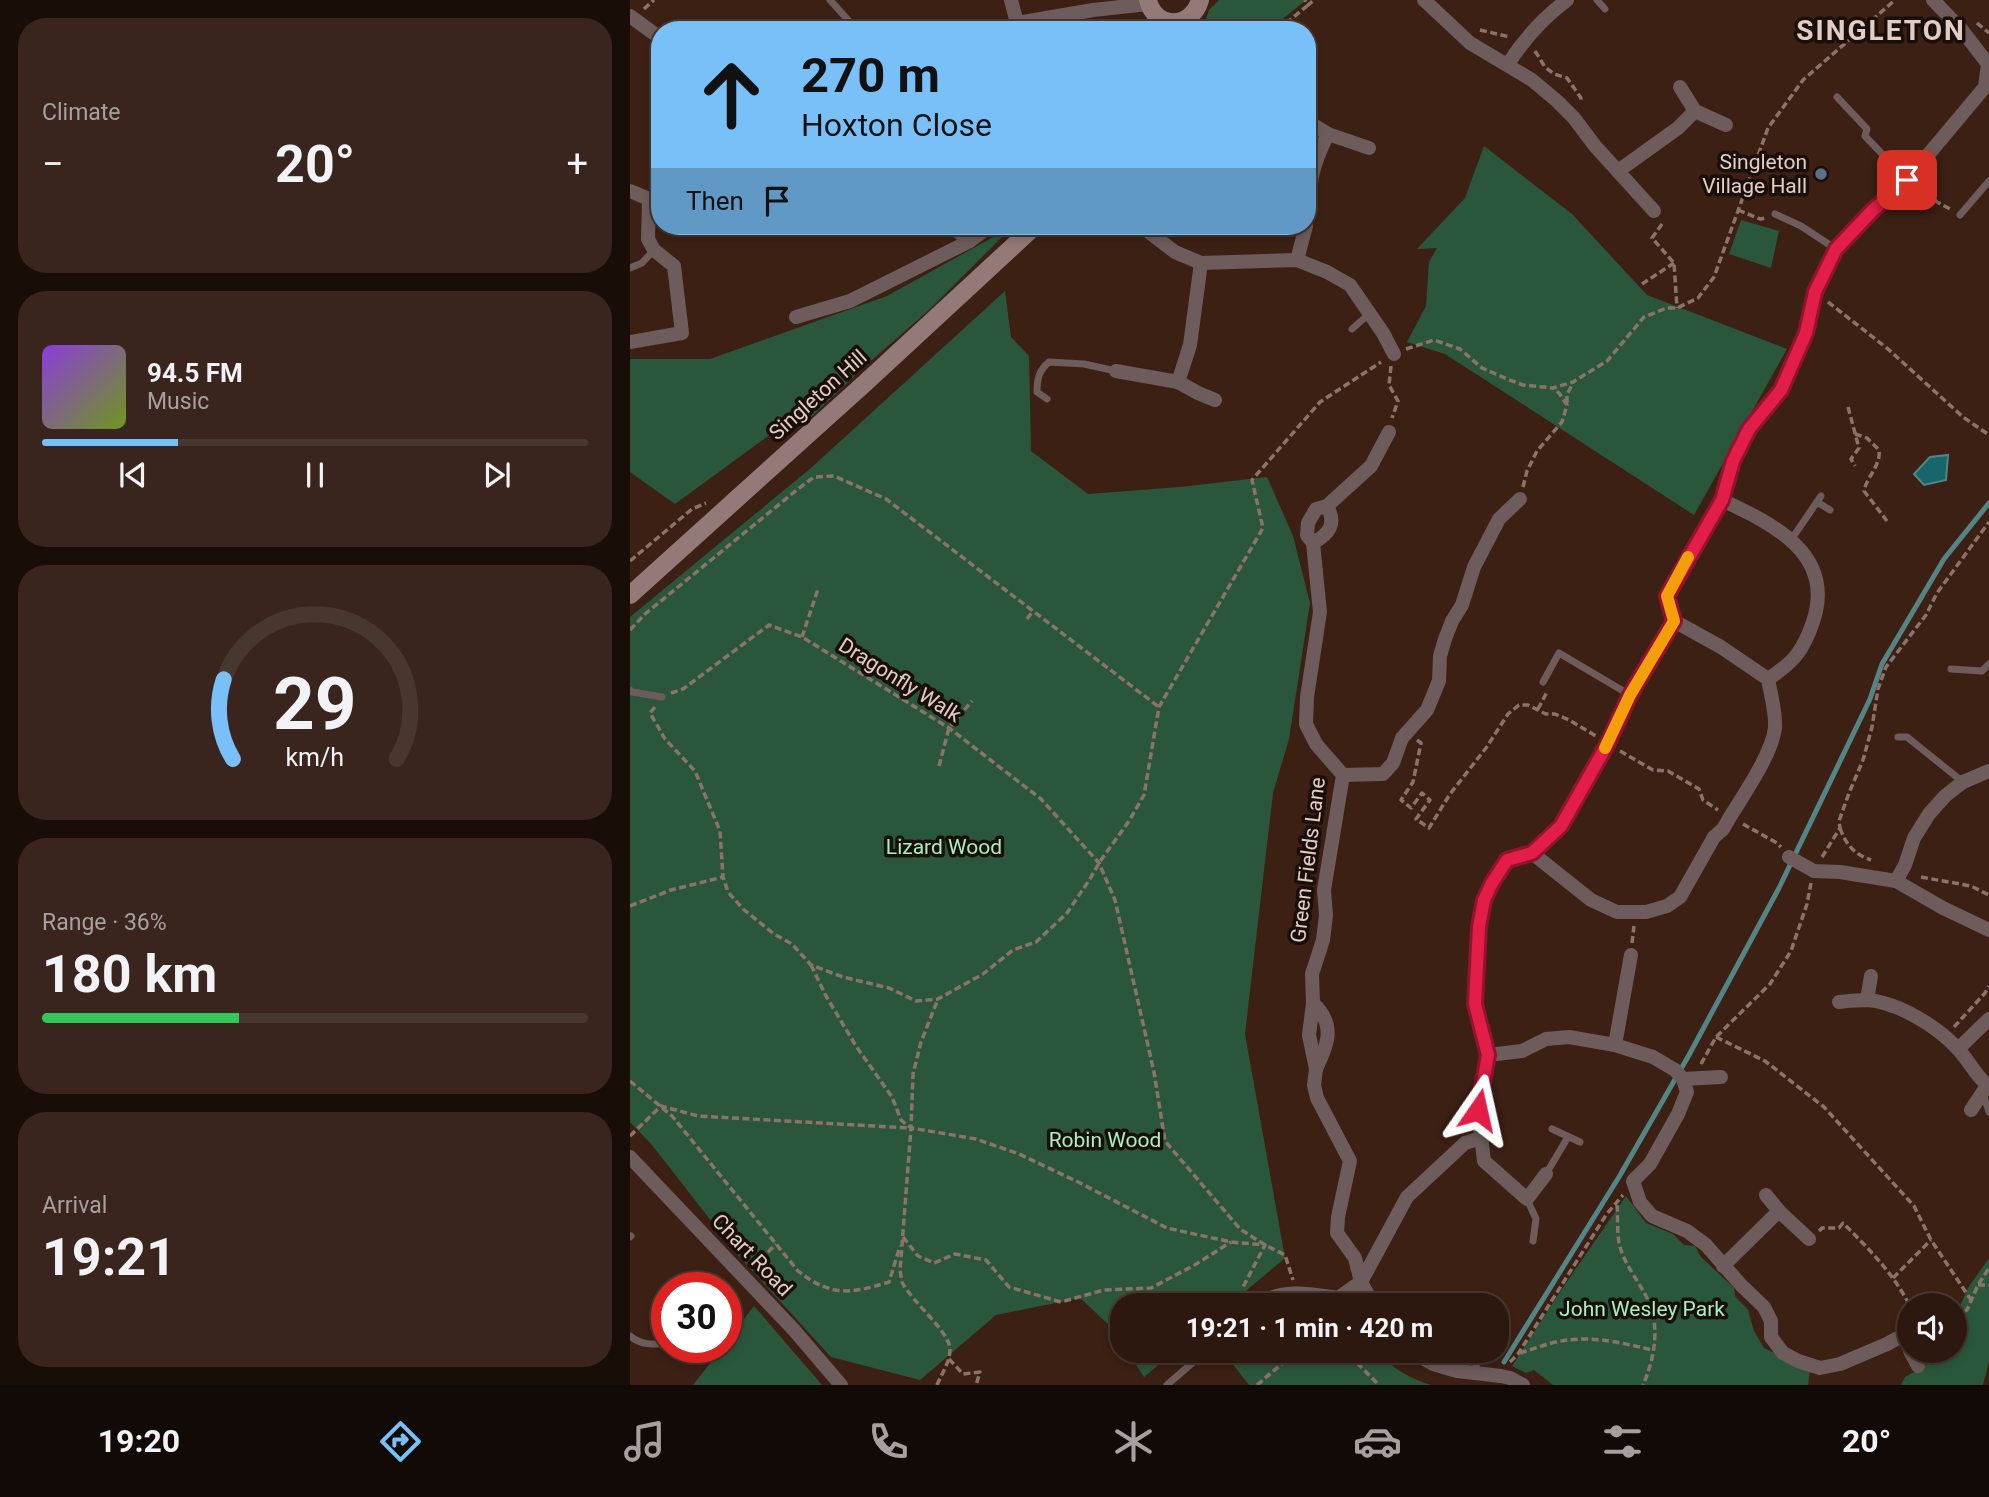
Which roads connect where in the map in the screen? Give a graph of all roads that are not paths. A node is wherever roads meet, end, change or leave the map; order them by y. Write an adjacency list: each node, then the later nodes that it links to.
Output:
1 (830, 0): 11 (lane)
2 (1011, 0): 12 (street)
3 (1200, 0): 15 (street)
4 (1424, 0): 17 (street)
5 (1567, 0): 17 (street)
6 (1597, 0): 9 (lane)
7 (1933, 0): 18 (street)
8 (1148, 2): 13 (street); 14 (street)
9 (1605, 9)
10 (630, 16): 16 (street)
11 (849, 21)
12 (1012, 21)
13 (1037, 21)
14 (1169, 21)
15 (1185, 21)
16 (651, 31)
17 (1508, 64): 27 (street)
18 (1989, 64): 28 (street)
19 (1680, 88): 21 (street)
20 (1837, 97): 28 (lane)
21 (1695, 111): 22 (street); 27 (street)
22 (1727, 125)
23 (1316, 127): 24 (street)
24 (1328, 134): 25 (street); 26 (street)
25 (1369, 148)
26 (1316, 162)
27 (1618, 171): 32 (street)
28 (1909, 179): 42 (street)
29 (1989, 181): 34 (lane)
30 (630, 191): 31 (street)
31 (651, 198)
32 (1654, 211)
33 (1775, 214): 42 (lane)
34 (1960, 215)
35 (651, 219): 43 (street)
36 (962, 235): 41 (street)
37 (978, 235): 41 (street)
38 (1025, 235): 63 (street, Singleton Hill)
39 (1153, 235): 45 (street)
40 (1304, 235): 44 (street)
41 (970, 241): 48 (street)
42 (1836, 249): 58 (street)
43 (654, 250): 46 (lane); 50 (street)
44 (1297, 260): 45 (street); 47 (street)
45 (1201, 263): 53 (street)
46 (630, 268)
47 (1370, 313): 49 (lane); 51 (street)
48 (796, 317)
49 (1352, 329)
50 (630, 342)
51 (1394, 354)
52 (1116, 371): 53 (street); 54 (lane)
53 (1178, 382): 55 (street)
54 (1046, 398)
55 (1215, 400)
56 (1389, 432): 59 (street, Green Fields Lane)
57 (1520, 499): 74 (street)
58 (1722, 500): 61 (street); 64 (street)
59 (1327, 506): 62 (street); 62 (street, Green Fields Lane)
60 (1830, 509): 61 (lane)
61 (1791, 540): 67 (street)
62 (1312, 542): 74 (street, Green Fields Lane)
63 (630, 595)
64 (1674, 621): 67 (street); 70 (street)
65 (1989, 664): 66 (lane)
66 (1951, 669)
67 (1768, 679): 76 (street)
68 (1544, 682): 70 (lane)
69 (630, 690): 71 (lane)
70 (1630, 695): 76 (street)
71 (662, 696)
72 (1898, 737): 75 (lane)
73 (1989, 771): 75 (street)
74 (1343, 775): 105 (street, Green Fields Lane)
75 (1963, 782): 78 (street)
76 (1532, 853): 87 (street)
77 (1789, 857): 78 (street)
78 (1900, 884): 79 (street)
79 (1989, 930)
80 (1631, 955): 85 (street)
81 (1871, 976): 82 (street)
82 (1867, 1000): 83 (street); 86 (street)
83 (1839, 1002)
84 (1989, 1019): 86 (street)
85 (1615, 1045): 87 (street); 89 (street)
86 (1958, 1049): 90 (street)
87 (1488, 1055): 95 (street)
88 (1721, 1077): 89 (street)
89 (1690, 1079): 104 (street)
90 (1986, 1088): 91 (street); 92 (lane)
91 (1970, 1110)
92 (1989, 1112)
93 (1552, 1129): 94 (lane)
94 (1568, 1137): 96 (lane); 98 (lane)
95 (1480, 1138): 100 (street); 105 (street)
96 (1580, 1142)
97 (630, 1157): 117 (street, Chart Road)
98 (1546, 1174): 100 (street)
99 (1766, 1195): 101 (street)
100 (1527, 1199): 103 (lane)
101 (1779, 1211): 102 (street); 104 (street)
102 (1809, 1238)
103 (1533, 1241)
104 (1724, 1265): 109 (street)
105 (1361, 1282): 106 (street); 107 (street, Green Fields Lane)
106 (1345, 1293)
107 (1367, 1293)
108 (630, 1336): 110 (lane)
109 (1897, 1338)
110 (651, 1345)
111 (1192, 1363): 118 (lane)
112 (1431, 1363): 116 (street)
113 (1477, 1363): 116 (lane)
114 (1915, 1363): 115 (street)
115 (1917, 1366)
116 (1474, 1372): 119 (street)
117 (841, 1385)
118 (1167, 1385)
119 (1523, 1385)

